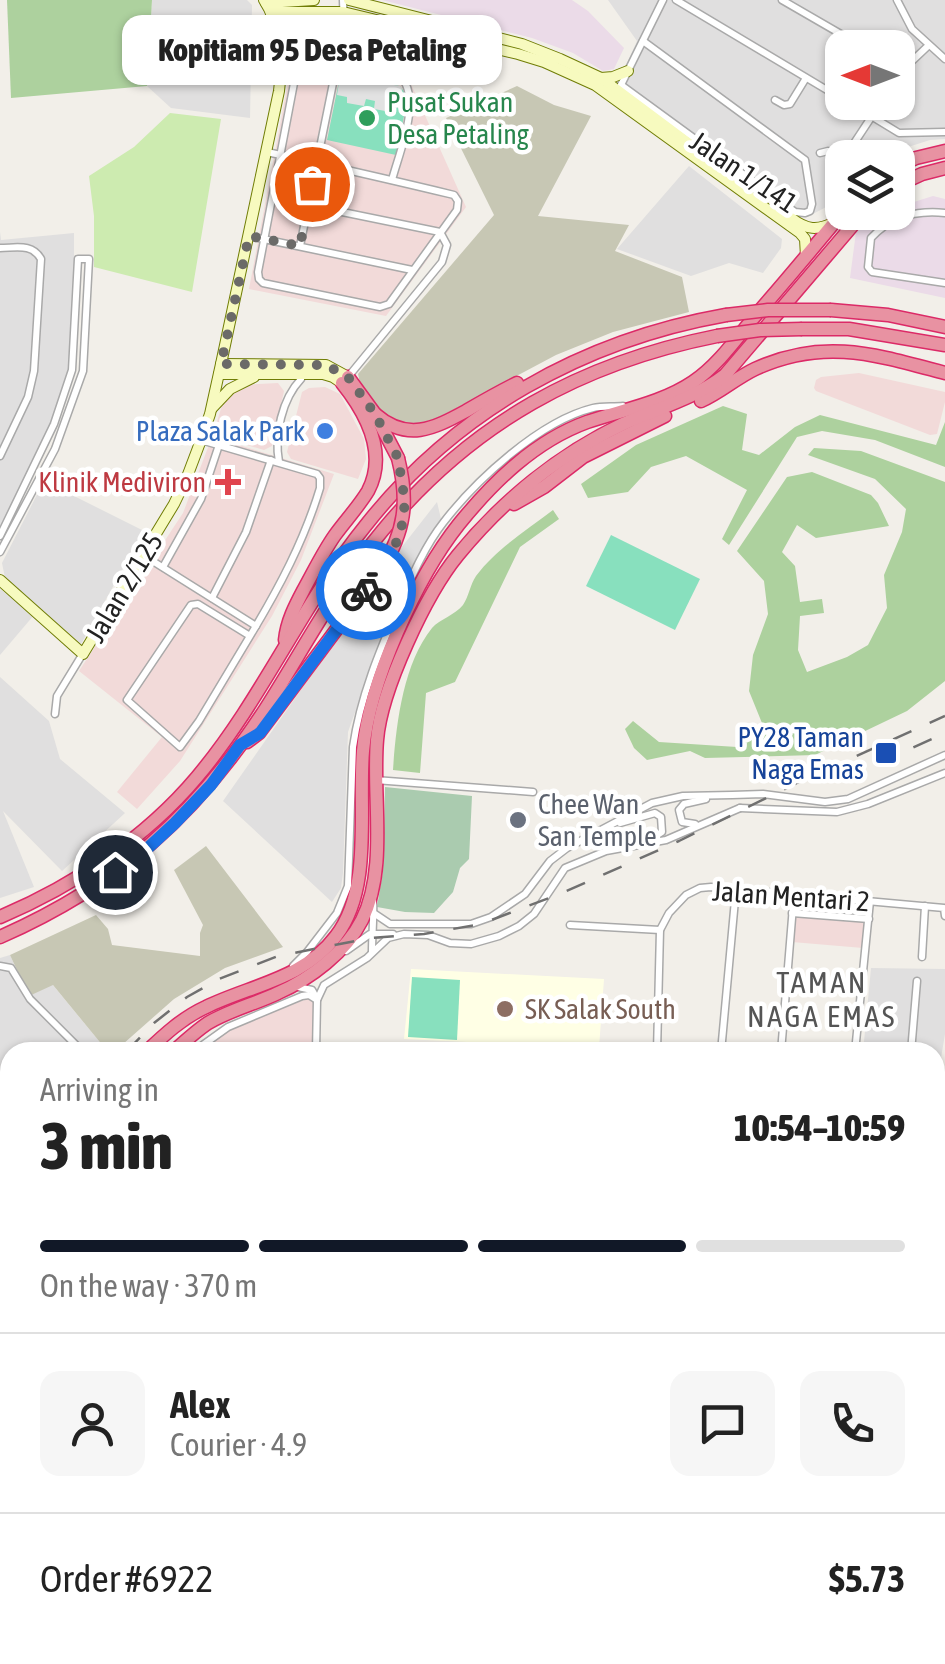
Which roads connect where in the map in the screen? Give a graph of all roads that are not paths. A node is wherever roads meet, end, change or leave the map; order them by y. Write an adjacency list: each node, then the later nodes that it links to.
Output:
1 (314, 0): 7 (street)
2 (663, 0): 10 (street)
3 (676, 0): 17 (street)
4 (782, 0): 9 (street)
5 (898, 0): 11 (street)
6 (345, 4): 7 (street); 8 (street); 16 (street); 19 (street)
7 (267, 5): 25 (street, Jalan 2/125)
8 (344, 29): 14 (street); 25 (street)
9 (833, 30)
10 (643, 41): 15 (street); 19 (street, Jalan 1/141)
11 (929, 44): 12 (street); 13 (street)
12 (915, 58)
13 (945, 59)
14 (336, 66): 28 (street); 31 (street)
15 (628, 71): 16 (street); 19 (street)
16 (601, 78): 19 (street)
17 (806, 78): 18 (street); 20 (street)
18 (825, 89)
19 (617, 92): 34 (street, Jalan 1/141); 42 (street, Jalan 1/141)
20 (775, 100)
21 (869, 120): 26 (street)
22 (879, 120): 23 (street)
23 (945, 132)
24 (945, 151): 27 (highway)
25 (273, 154): 28 (street); 38 (street, Jalan 2/125); 39 (street)
26 (820, 154)
27 (915, 158)
28 (316, 163): 31 (street); 32 (street)
29 (945, 168): 30 (highway)
30 (915, 177)
31 (392, 181): 37 (street)
32 (308, 205): 37 (street); 40 (street)
33 (945, 213): 44 (street)
34 (825, 224)
35 (829, 230): 42 (highway)
36 (849, 230): 64 (highway)
37 (440, 232): 43 (street); 55 (street)
38 (249, 236): 39 (street); 49 (street, Jalan 2/125)
39 (264, 238): 40 (street); 43 (street)
40 (300, 246): 43 (street)
41 (0, 248): 65 (street)
42 (806, 258): 57 (highway)
43 (412, 270)
44 (945, 283)
45 (945, 327): 53 (highway, bridge)
46 (913, 338): 47 (highway); 48 (highway); 81 (highway, bridge)
47 (945, 345)
48 (945, 354)
49 (220, 369): 51 (street); 55 (street); 58 (street, Jalan 2/125)
50 (945, 373): 69 (highway)
51 (259, 374): 52 (street); 58 (street)
52 (272, 374): 55 (street); 56 (street)
53 (543, 377): 59 (highway); 78 (highway)
54 (301, 380): 56 (street)
55 (345, 380): 59 (highway); 78 (highway)
56 (288, 395): 62 (street)
57 (638, 406): 60 (highway); 109 (street)
58 (211, 408): 61 (street, Jalan 2/125)
59 (375, 414): 81 (highway, bridge)
60 (550, 439): 64 (highway); 67 (highway)
61 (201, 440): 63 (street); 72 (street, Jalan 2/125)
62 (277, 441): 66 (street); 66 (street)
63 (219, 445): 66 (street); 73 (street)
64 (568, 454): 68 (highway)
65 (0, 456)
66 (271, 460): 75 (street); 76 (street)
67 (508, 472): 68 (highway); 109 (highway)
68 (519, 493): 69 (highway)
69 (497, 514): 84 (highway)
70 (0, 536): 71 (street)
71 (0, 552)
72 (143, 554): 73 (street); 79 (street, Jalan 2/125)
73 (163, 567): 75 (street)
74 (0, 580): 79 (street)
75 (212, 598): 76 (street)
76 (256, 626): 77 (street)
77 (250, 636): 77 (street)
78 (285, 648): 98 (highway)
79 (83, 654): 80 (street)
80 (55, 714)
81 (240, 745): 104 (highway)
82 (945, 755): 86 (street)
83 (945, 773): 87 (street)
84 (376, 780): 85 (street); 90 (highway)
85 (533, 792)
86 (732, 794): 87 (street); 88 (street)
87 (740, 808): 89 (street)
88 (605, 828): 89 (street); 97 (street)
89 (627, 846): 103 (street)
90 (374, 889): 97 (street); 109 (highway)
91 (736, 889): 92 (street, Jalan Mentari 2); 101 (street, Jalan Mentari 2); 120 (street)
92 (794, 894): 93 (street, Jalan Mentari 2); 96 (street)
93 (870, 902): 94 (street, Jalan Mentari 2); 99 (street)
94 (925, 906): 95 (street, Jalan Mentari 2); 106 (street)
95 (944, 912)
96 (792, 913): 99 (street); 121 (street)
97 (378, 916): 102 (street)
98 (0, 917)
99 (868, 919): 122 (street)
100 (570, 924): 101 (street)
101 (660, 930): 119 (street)
102 (372, 934): 103 (street); 105 (street); 110 (street)
103 (404, 934): 105 (street)
104 (0, 937)
105 (372, 952): 112 (street)
106 (922, 957)
107 (0, 966): 113 (street)
108 (917, 981): 123 (street)
109 (282, 985): 110 (street); 111 (highway); 116 (highway)
110 (298, 987): 112 (street)
111 (224, 999): 114 (highway); 115 (highway)
112 (317, 1000): 117 (street); 118 (street)
113 (73, 1042)
114 (158, 1042)
115 (169, 1042)
116 (185, 1042)
117 (206, 1042)
118 (316, 1042)
119 (657, 1042)
120 (722, 1042)
121 (782, 1042)
122 (857, 1042)
123 (912, 1042)

